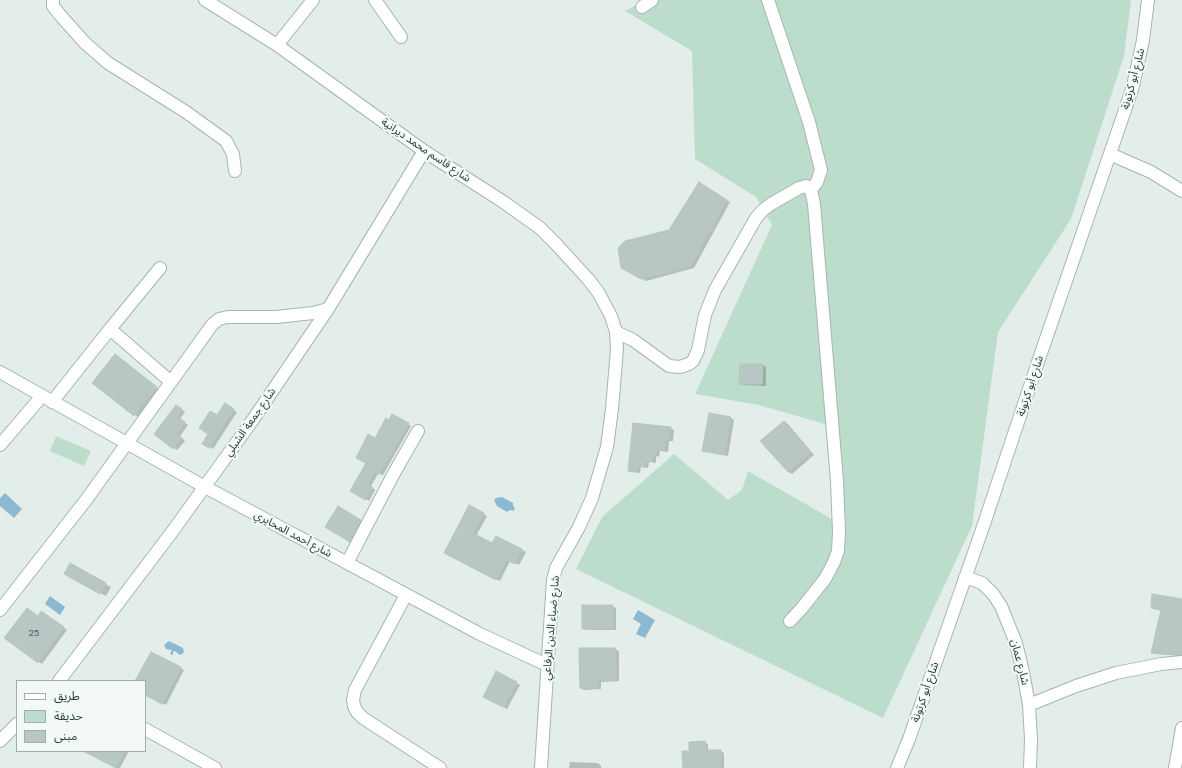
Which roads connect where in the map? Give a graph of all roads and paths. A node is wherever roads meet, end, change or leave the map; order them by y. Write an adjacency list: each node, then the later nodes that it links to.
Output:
1 (53, 0): 11 (street)
2 (205, 0): 8 (street, شارع قاسم محمد ديرانية)
3 (313, 0): 8 (street)
4 (375, 0): 7 (street)
5 (768, 0): 12 (street)
6 (1148, 0): 10 (street, شارع أبو كرتونة)
7 (401, 36)
8 (277, 45): 9 (street, شارع قاسم محمد ديرانية)
9 (424, 151): 15 (street, شارع جمعة الشبلي); 17 (street, شارع قاسم محمد ديرانية)
10 (1110, 154): 13 (street); 26 (street, شارع أبو كرتونة)
11 (236, 171)
12 (811, 190): 17 (street); 29 (street)
13 (1182, 191)
14 (160, 268): 16 (street)
15 (328, 309): 19 (street); 24 (street, شارع جمعة الشبلي)
16 (110, 329): 19 (street); 20 (street)
17 (616, 332): 31 (street, شارع ضياء الدين الرفاعي)
18 (0, 372): 20 (street, شارع أحمد المحايري)
19 (171, 382): 22 (street)
20 (47, 399): 22 (street, شارع أحمد المحايري); 23 (street)
21 (418, 431): 25 (street)
22 (127, 444): 24 (street, شارع أحمد المحايري); 28 (street)
23 (0, 445)
24 (205, 487): 25 (street, شارع أحمد المحايري); 32 (street, شارع جمعة الشبلي)
25 (347, 563): 27 (street, شارع أحمد المحايري)
26 (965, 577): 33 (street, شارع عمان); 41 (street, شارع أبو كرتونة)
27 (406, 595): 31 (street, شارع أحمد المحايري); 39 (street)
28 (0, 610)
29 (790, 621)
30 (1182, 662): 33 (street)
31 (547, 665): 40 (street, شارع ضياء الدين الرفاعي)
32 (60, 680)
33 (1029, 705): 42 (street, شارع عمان)
34 (16, 725): 37 (street)
35 (1182, 728): 43 (street)
36 (146, 730): 38 (street)
37 (0, 741)
38 (215, 768)
39 (440, 768)
40 (541, 768)
41 (897, 768)
42 (1030, 768)
43 (1175, 768)

